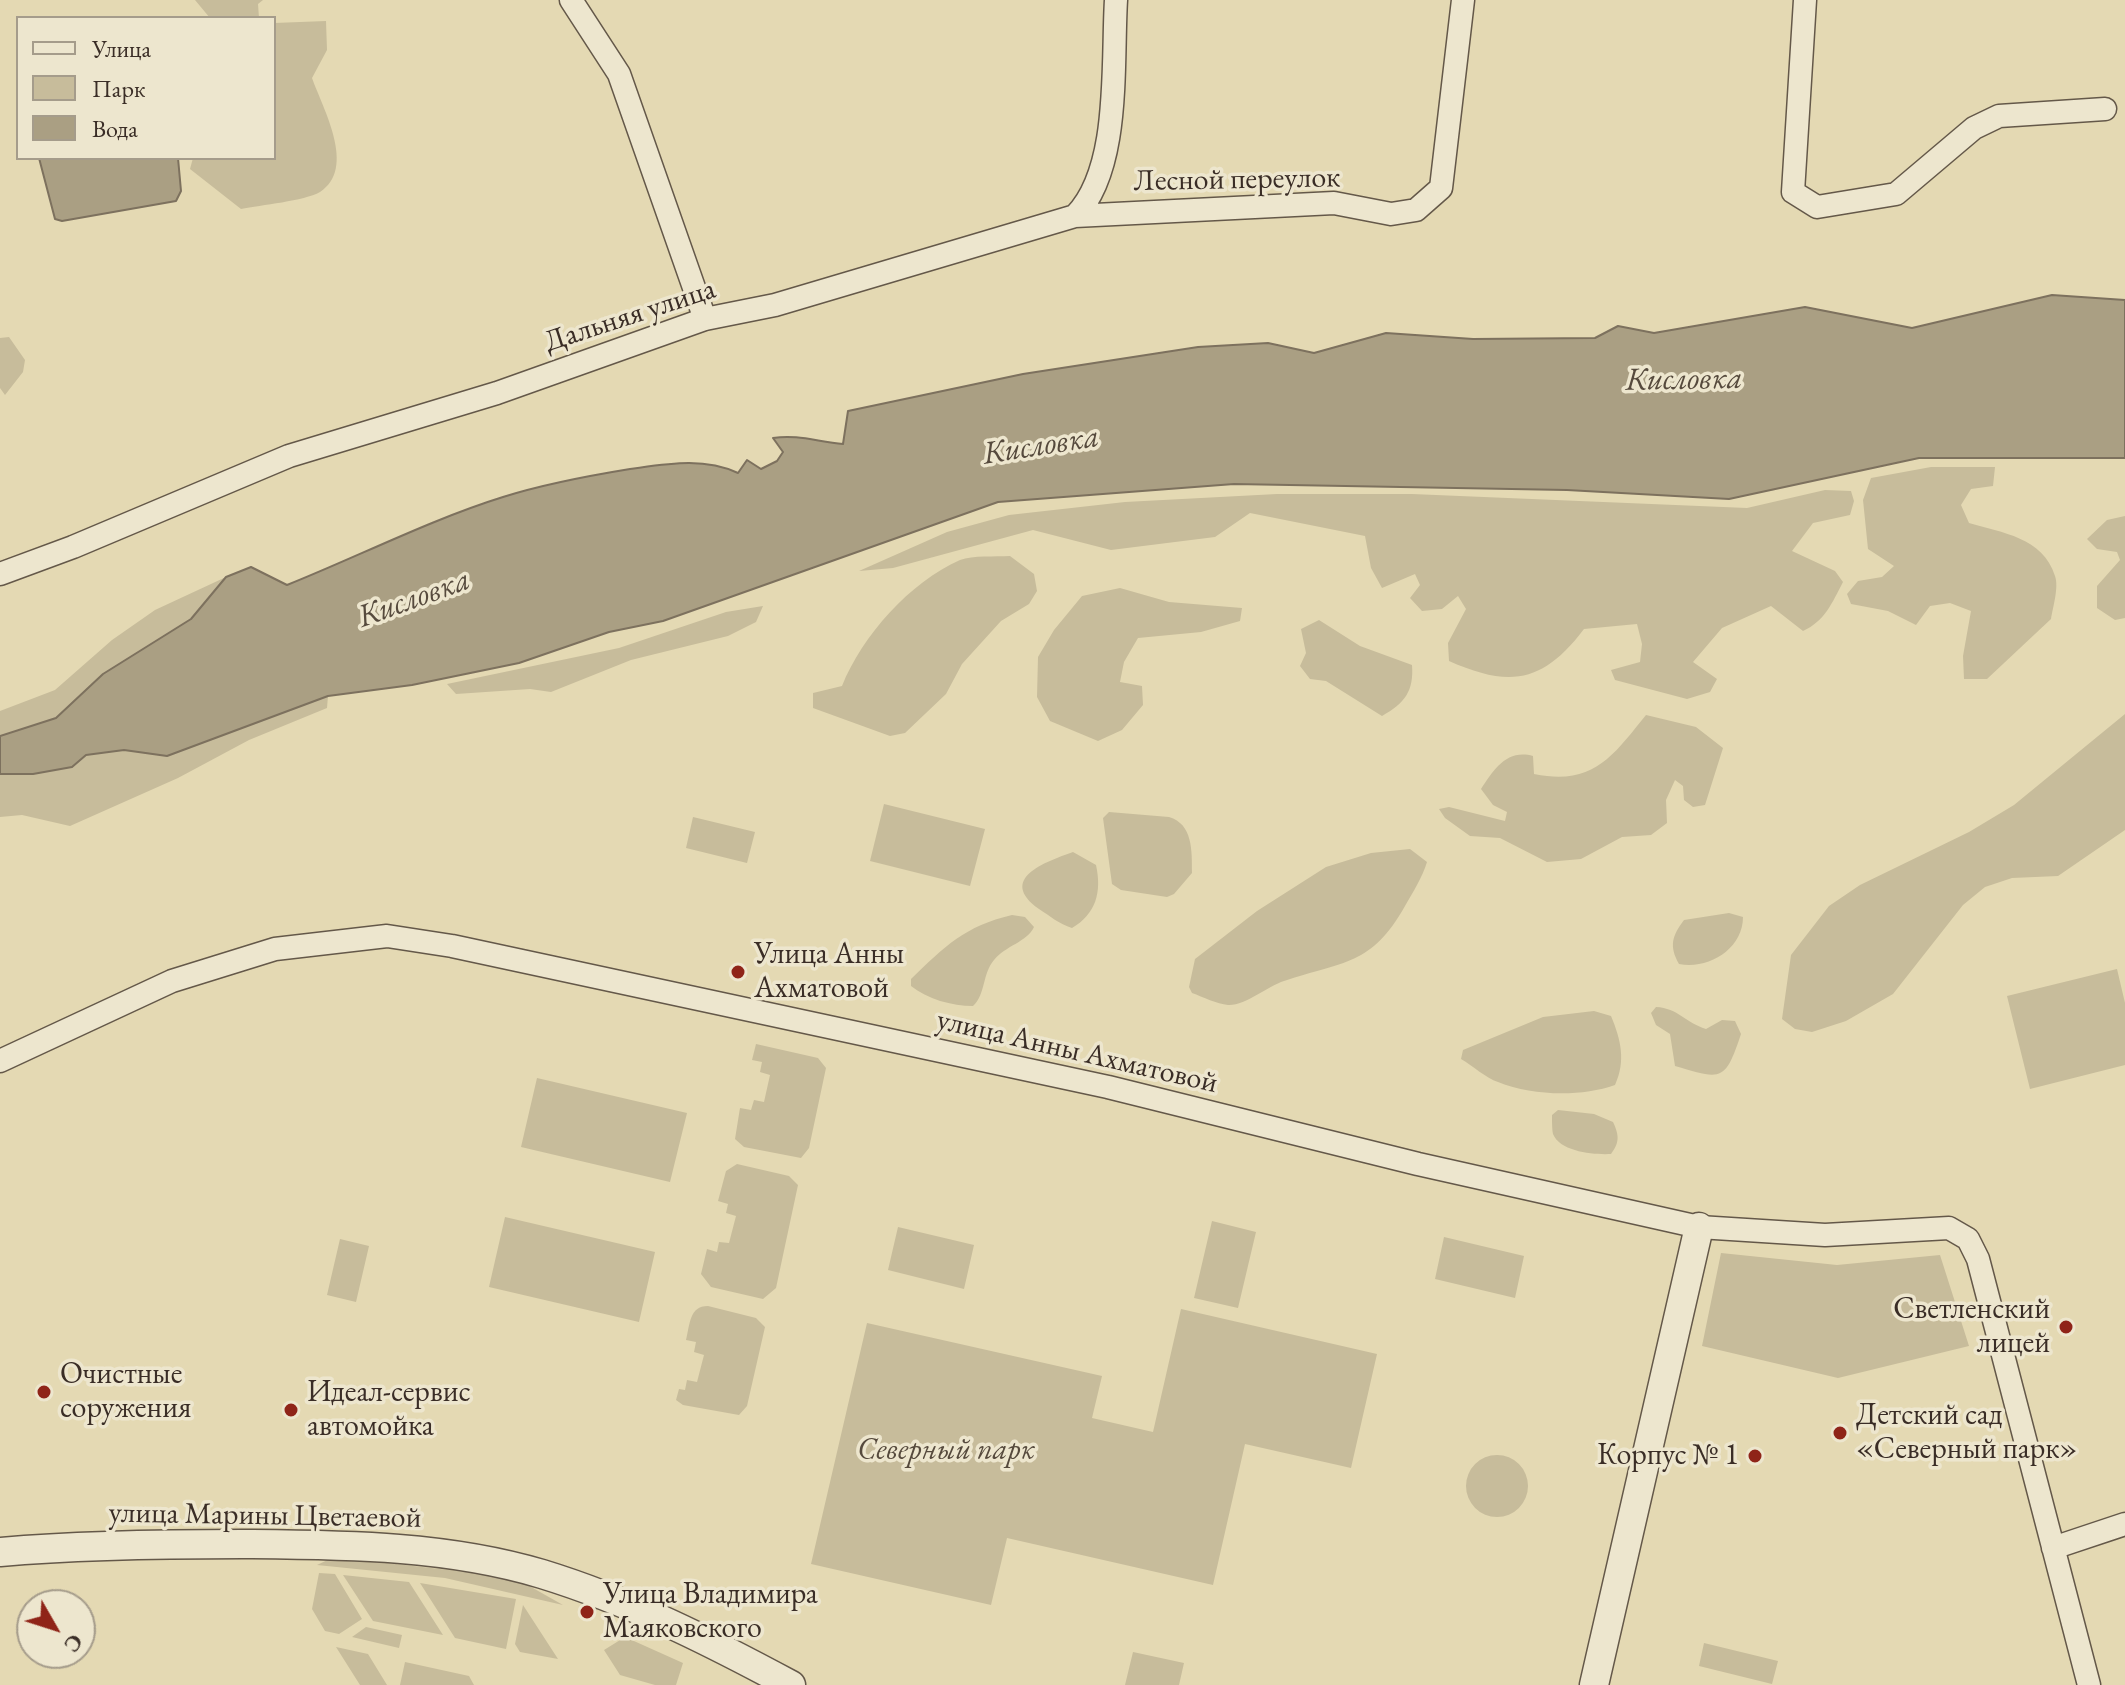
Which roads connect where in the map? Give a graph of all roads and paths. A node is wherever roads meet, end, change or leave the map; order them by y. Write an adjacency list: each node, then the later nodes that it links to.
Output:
1 (571, 0): 7 (street)
2 (1116, 0): 6 (street)
3 (1463, 0): 6 (street, Лесной переулок)
4 (1805, 0): 5 (street)
5 (2105, 109)
6 (1075, 216): 7 (street, Дальняя улица)
7 (705, 319): 8 (street, Дальняя улица)
8 (0, 574)
9 (0, 1061): 10 (street, улица Анны Ахматовой)
10 (1699, 1227): 12 (street, улица Анны Ахматовой); 15 (street)
11 (2125, 1524): 12 (street)
12 (2053, 1548): 16 (street)
13 (0, 1552): 14 (street, улица Марины Цветаевой)
14 (791, 1685)
15 (1594, 1685)
16 (2089, 1685)

